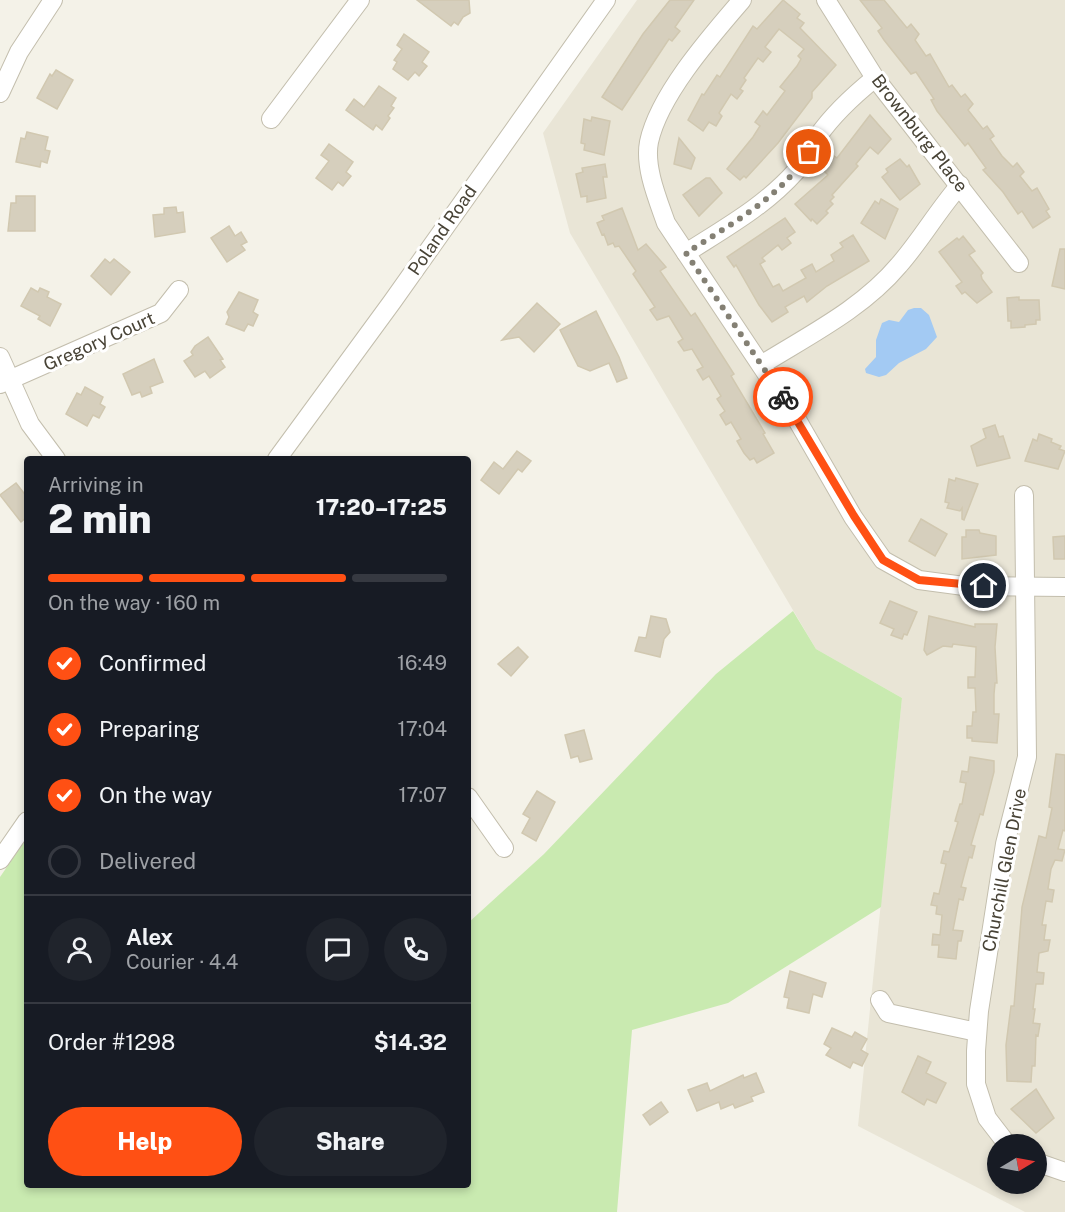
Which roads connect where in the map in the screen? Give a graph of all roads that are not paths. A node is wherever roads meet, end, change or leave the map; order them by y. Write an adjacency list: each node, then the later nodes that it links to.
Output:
1 (53, 0): 7 (street)
2 (360, 0): 8 (street)
3 (606, 0): 17 (street, Poland Road)
4 (742, 0): 10 (street)
5 (826, 0): 6 (street, Brownburg Place)
6 (875, 78): 9 (street, Brownburg Place); 10 (street)
7 (0, 93)
8 (271, 119)
9 (960, 185): 11 (street, Brownburg Place); 14 (street)
10 (686, 253): 14 (street)
11 (1019, 263)
12 (179, 290): 15 (street, Gregory Court)
13 (0, 357): 15 (street)
14 (761, 365): 20 (street)
15 (4, 382): 16 (street)
16 (54, 456)
17 (279, 456)
18 (1024, 495): 20 (street, Churchill Glen Drive)
19 (1065, 586): 20 (street)
20 (1023, 587): 26 (street, Churchill Glen Drive)
21 (471, 800): 23 (street)
22 (24, 825): 24 (street)
23 (504, 848)
24 (0, 860)
25 (880, 1000): 26 (street)
26 (977, 1032): 27 (street, Churchill Glen Drive)
27 (999, 1134)
28 (1047, 1166): 29 (street)
29 (1065, 1172)

